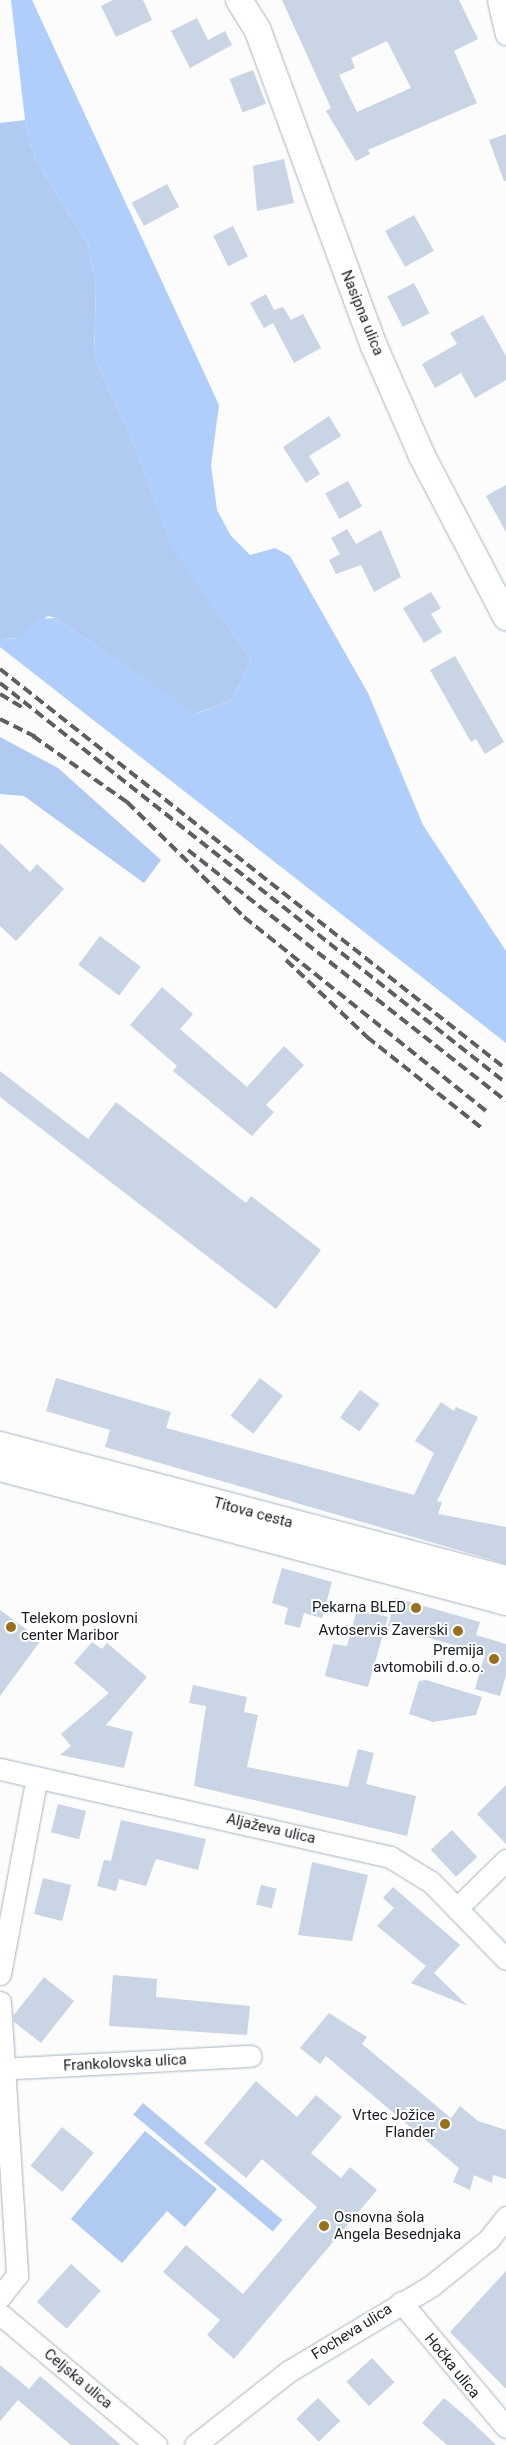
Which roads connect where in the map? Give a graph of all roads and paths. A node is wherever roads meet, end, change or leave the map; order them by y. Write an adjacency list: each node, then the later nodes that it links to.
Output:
1 (239, 0): 4 (street, Nasipna ulica)
2 (498, 0): 3 (street)
3 (506, 34)
4 (506, 617)
5 (0, 1446): 7 (main road, Titova cesta)
6 (0, 1467): 8 (main road, Titova cesta)
7 (506, 1580)
8 (506, 1601)
9 (0, 1769): 10 (street, Aljaževa ulica)
10 (37, 1777): 12 (street, Aljaževa ulica); 14 (street)
11 (506, 1860): 12 (street)
12 (457, 1908): 13 (street, Aljaževa ulica)
13 (506, 1959)
14 (0, 1974)
15 (0, 2002): 17 (street)
16 (250, 2056): 17 (street, Frankolovska ulica)
17 (1, 2069): 19 (street)
18 (506, 2217): 20 (street, Focheva ulica)
19 (0, 2297)
20 (401, 2302): 22 (street, Hočka ulica); 24 (street, Focheva ulica)
21 (0, 2314): 23 (street, Celjska ulica)
22 (506, 2428)
23 (156, 2445)
24 (195, 2445)

